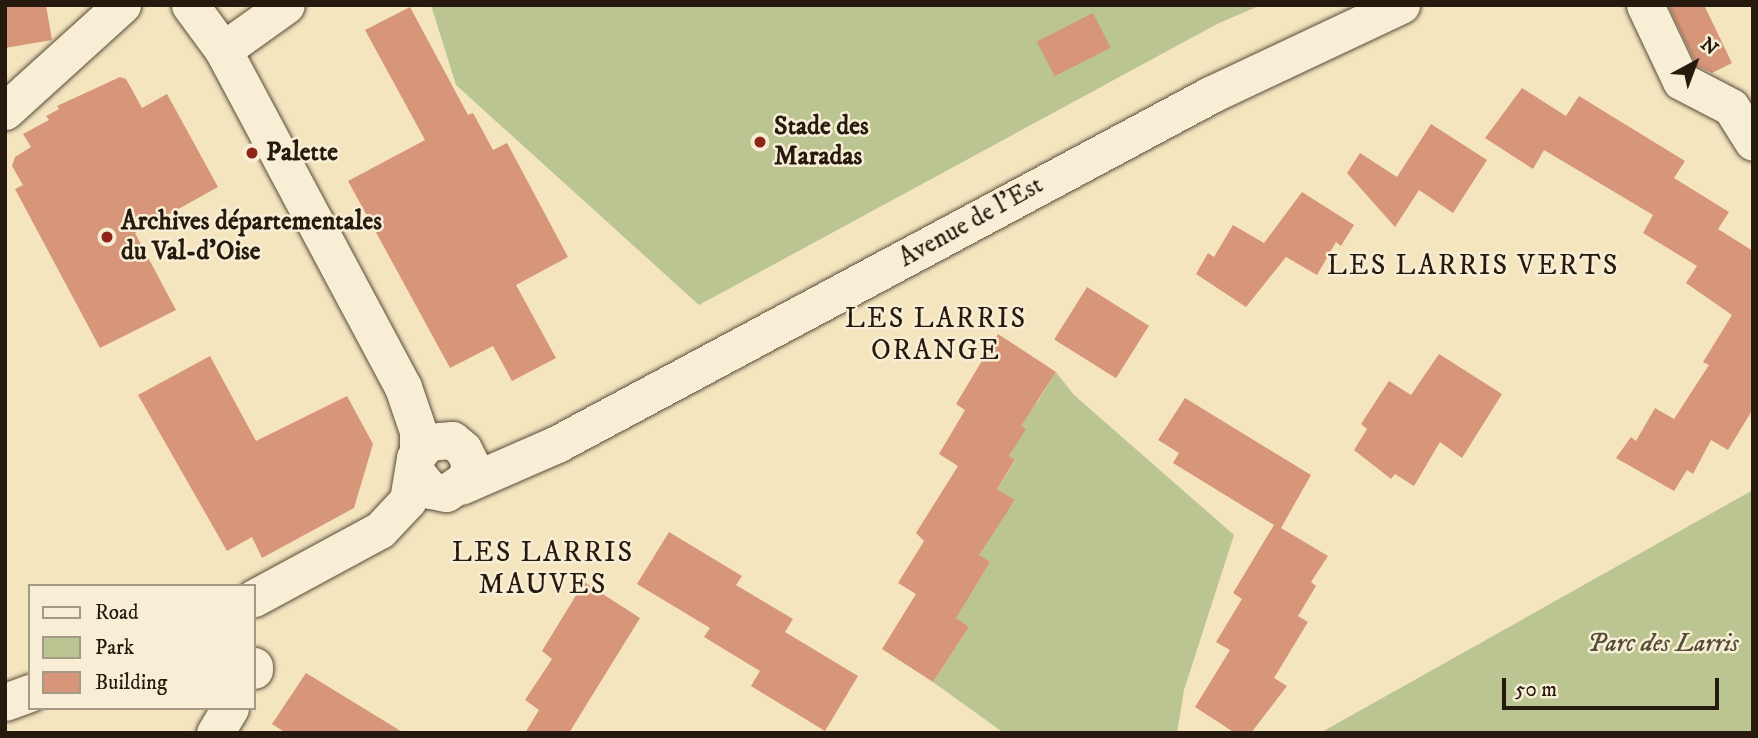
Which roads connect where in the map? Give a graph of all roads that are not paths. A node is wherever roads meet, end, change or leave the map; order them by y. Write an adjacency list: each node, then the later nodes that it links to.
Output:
1 (122, 5): 7 (street)
2 (190, 5): 6 (street)
3 (286, 5): 6 (street)
4 (1401, 5): 9 (street, Avenue de l'Est)
5 (1645, 5): 8 (street)
6 (223, 50): 10 (street)
7 (5, 111)
8 (1753, 142)
9 (546, 448): 10 (street, Avenue de l'Est); 11 (street, Avenue de l'Est)
10 (434, 451): 11 (street); 12 (street, Avenue de l'Est)
11 (457, 488): 12 (street, Avenue de l'Est)
12 (380, 530): 13 (street, Avenue de l'Est)
13 (256, 597)
14 (28, 693): 15 (street)
15 (5, 702)
16 (229, 710): 17 (street)
17 (215, 733)

